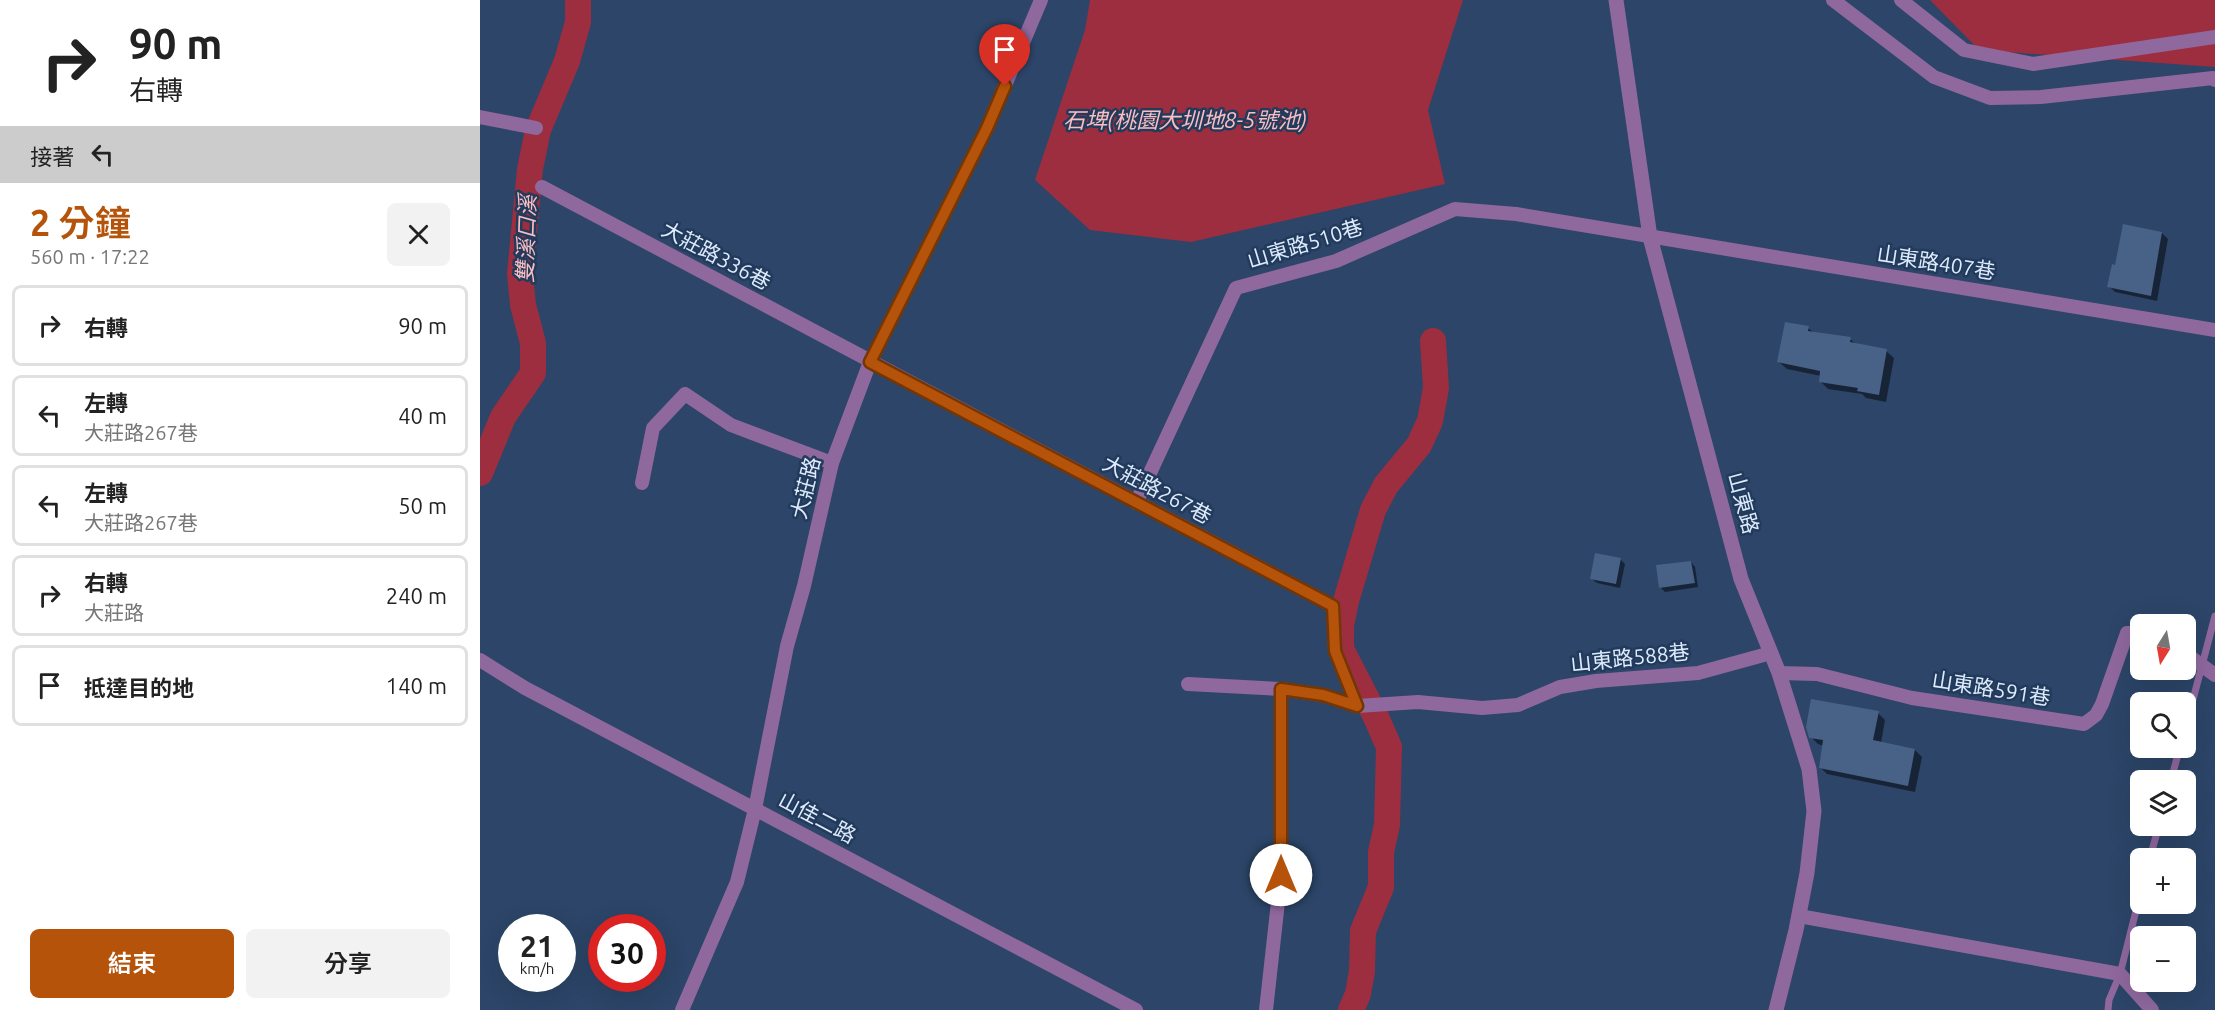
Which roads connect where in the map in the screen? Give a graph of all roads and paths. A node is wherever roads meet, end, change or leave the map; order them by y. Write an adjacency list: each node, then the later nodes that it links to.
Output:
1 (1041, 0): 12 (street, 大莊路)
2 (1616, 0): 10 (street, 山東路)
3 (1833, 0): 6 (street)
4 (1901, 0): 5 (street)
5 (2215, 37)
6 (2215, 80)
7 (480, 117): 8 (street)
8 (536, 128)
9 (542, 187): 12 (street, 大莊路336巷)
10 (1650, 237): 11 (street, 山東路407巷); 15 (street, 山東路510巷); 18 (street, 山東路)
11 (2215, 330)
12 (870, 362): 13 (street, 大莊路); 15 (street, 大莊路267巷)
13 (832, 463): 14 (street); 28 (street, 大莊路)
14 (642, 483)
15 (1136, 503): 27 (street, 大莊路267巷)
16 (2215, 615): 21 (lane)
17 (2130, 633): 22 (street, 山東路591巷)
18 (1771, 653): 22 (street, 山東路); 27 (street, 山東路588巷)
19 (480, 660): 28 (street, 山佳二路)
20 (2196, 660): 21 (street)
21 (2202, 664): 23 (street); 26 (lane)
22 (1779, 673): 30 (street, 山東路)
23 (2215, 675)
24 (1188, 684): 25 (street, 山東路588巷)
25 (1281, 689): 27 (street, 山東路588巷); 34 (street)
26 (2195, 692)
27 (1357, 706)
28 (755, 809): 32 (street, 大莊路); 33 (street, 山佳二路)
29 (2135, 914): 31 (lane)
30 (1798, 916): 31 (street); 35 (street, 山東路)
31 (2120, 974): 36 (lane); 37 (street)
32 (682, 1010)
33 (1136, 1010)
34 (1266, 1010)
35 (1776, 1010)
36 (2108, 1010)
37 (2152, 1010)

